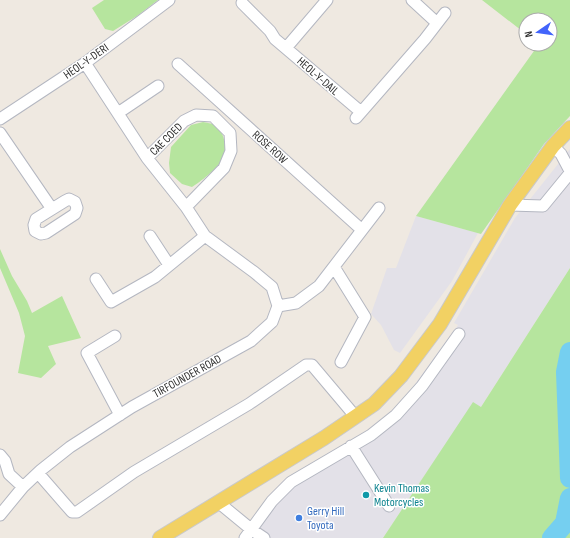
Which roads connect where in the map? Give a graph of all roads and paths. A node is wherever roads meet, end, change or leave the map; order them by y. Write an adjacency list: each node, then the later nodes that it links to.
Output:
1 (169, 0): 8 (street, HEOL-Y-DERI)
2 (327, 0): 7 (street)
3 (412, 0): 6 (street)
4 (242, 3): 7 (street, HEOL-Y-DAIL)
5 (445, 13): 6 (street)
6 (437, 23): 7 (street, HEOL-Y-DAIL)
7 (286, 48)
8 (85, 63): 11 (street, CAE COED); 12 (street, HEOL-Y-DERI)
9 (178, 64): 22 (street, ROSE ROW)
10 (158, 86): 11 (street)
11 (118, 113): 16 (street, CAE COED)
12 (0, 119)
13 (570, 128): 15 (main road)
14 (0, 133): 21 (street)
15 (553, 146): 17 (street); 18 (main road)
16 (147, 158): 19 (street, CAE COED); 19 (street, CAE COED)
17 (570, 172): 18 (street)
18 (510, 205): 33 (main road)
19 (186, 207): 24 (street, CAE COED)
20 (379, 208): 22 (street)
21 (52, 209)
22 (362, 230): 26 (street)
23 (150, 236): 25 (street)
24 (205, 236): 25 (street); 28 (street, CAE COED)
25 (169, 265): 27 (street)
26 (334, 267): 28 (street); 31 (street)
27 (96, 279)
28 (278, 306): 32 (street, TIRFOUNDER ROAD)
29 (459, 334): 34 (street)
30 (115, 336): 32 (street)
31 (341, 362)
32 (120, 415): 36 (street, TIRFOUNDER ROAD)
33 (355, 416): 36 (street); 39 (main road)
34 (351, 446): 40 (street); 42 (street)
35 (0, 455): 37 (street)
36 (38, 474): 38 (street, TIRFOUNDER ROAD)
37 (4, 475): 38 (street)
38 (23, 487): 41 (street, TIRFOUNDER ROAD)
39 (218, 502): 42 (street); 43 (main road)
40 (389, 506)
41 (0, 515)
42 (248, 534): 44 (street)
43 (160, 538)
44 (264, 538)

